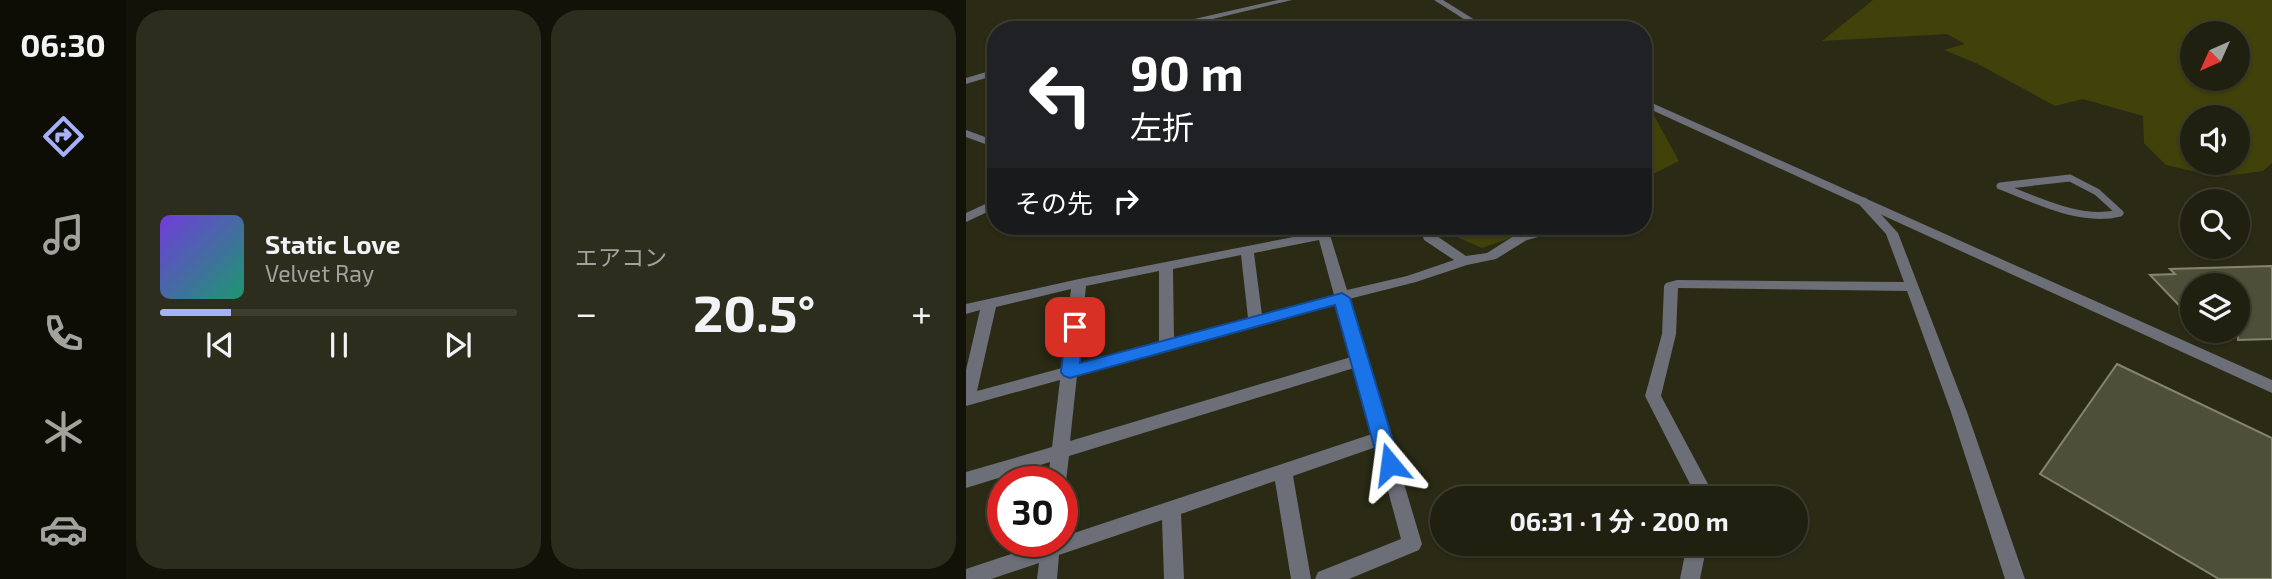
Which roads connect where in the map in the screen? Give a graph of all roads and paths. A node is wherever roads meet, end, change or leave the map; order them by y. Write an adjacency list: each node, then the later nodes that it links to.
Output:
1 (1266, 0): 4 (street)
2 (1288, 0): 5 (street)
3 (1438, 0): 6 (street)
4 (1174, 21)
5 (1195, 21)
6 (1472, 21)
7 (987, 69): 8 (street)
8 (966, 75)
9 (987, 75): 10 (street)
10 (966, 81)
11 (1652, 106): 15 (street)
12 (966, 133): 13 (street)
13 (987, 141)
14 (2000, 186): 14 (lane)
15 (1863, 201): 24 (street); 32 (street)
16 (987, 208): 17 (street)
17 (966, 218)
18 (1530, 235): 21 (street)
19 (1429, 237): 21 (street)
20 (1247, 249): 22 (street); 25 (street); 28 (street)
21 (1464, 261): 25 (street)
22 (1166, 265): 23 (street); 29 (street)
23 (1079, 283): 26 (street); 31 (street)
24 (1911, 287): 39 (street); 51 (street)
25 (1341, 297): 28 (street); 30 (street)
26 (989, 304): 27 (street); 33 (street)
27 (966, 309)
28 (1256, 321): 29 (street)
29 (1167, 346): 31 (street)
30 (1361, 360): 34 (street); 35 (street)
31 (1070, 372): 33 (street); 35 (street)
32 (2272, 387)
33 (966, 400)
34 (1382, 438): 37 (street); 49 (street)
35 (1061, 451): 36 (street); 38 (street)
36 (1060, 466)
37 (1283, 472): 40 (street); 48 (street)
38 (966, 480)
39 (1699, 486)
40 (1171, 509): 41 (street); 47 (street)
41 (1078, 537)
42 (1695, 556): 50 (street)
43 (1019, 557): 45 (street)
44 (1049, 557): 46 (street)
45 (966, 578)
46 (1047, 579)
47 (1174, 579)
48 (1301, 579)
49 (1325, 579)
50 (1690, 579)
51 (2015, 579)

